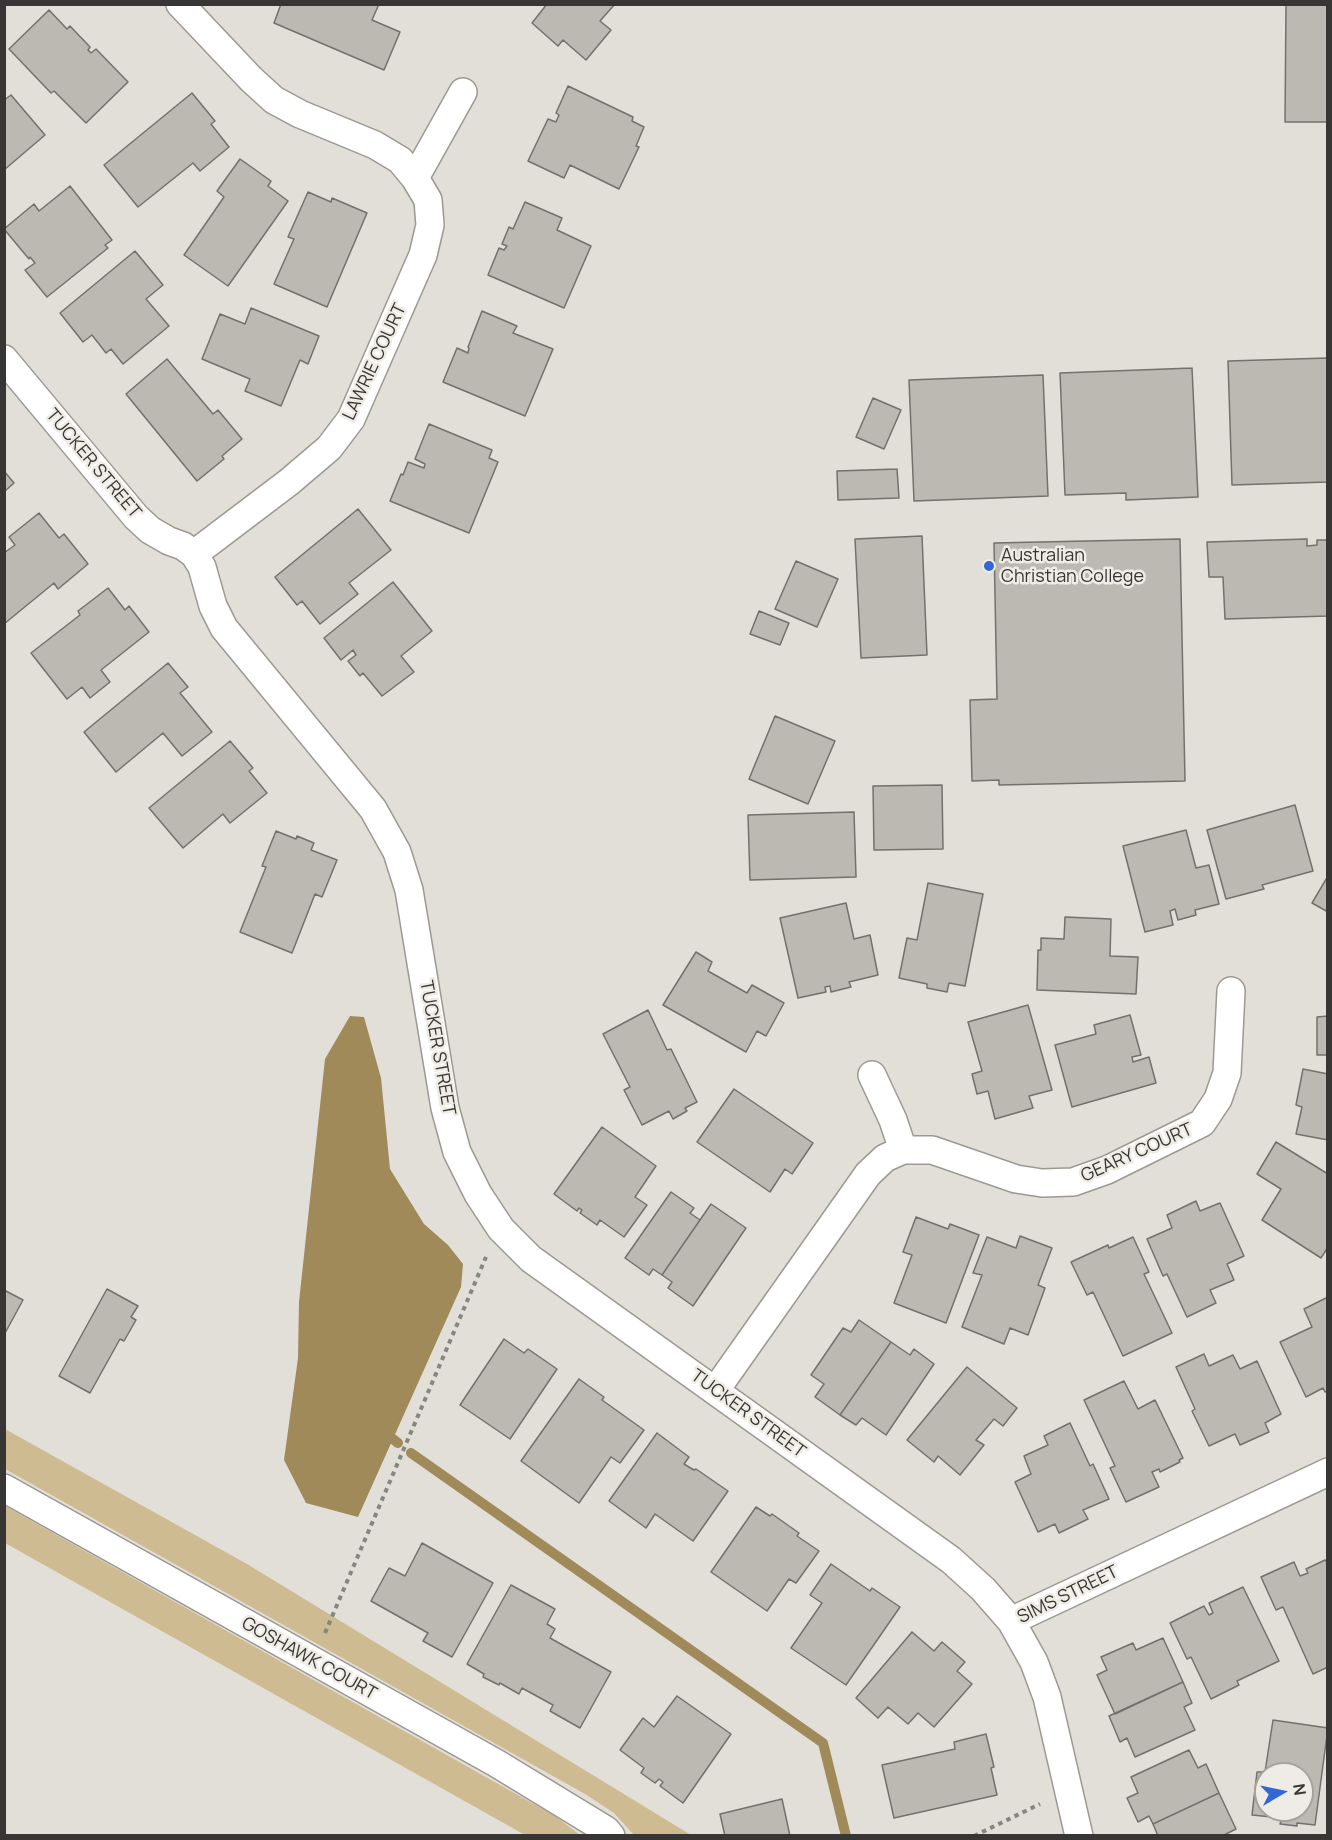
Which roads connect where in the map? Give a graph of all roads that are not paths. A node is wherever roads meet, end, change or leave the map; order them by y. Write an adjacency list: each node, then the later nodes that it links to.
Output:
1 (180, 4): 3 (street, LAWRIE COURT)
2 (463, 92): 3 (street)
3 (415, 177): 5 (street, LAWRIE COURT)
4 (4, 359): 5 (street, TUCKER STREET)
5 (194, 554): 9 (street, TUCKER STREET)
6 (1231, 992): 8 (street, GEARY COURT)
7 (872, 1075): 8 (street)
8 (903, 1150): 9 (street)
9 (715, 1391): 12 (street, TUCKER STREET)
10 (1328, 1472): 12 (street, SIMS STREET)
11 (4, 1488): 13 (street, GOSHAWK COURT)
12 (1011, 1621): 14 (street, SIMS STREET)
13 (611, 1836)
14 (1079, 1836)

